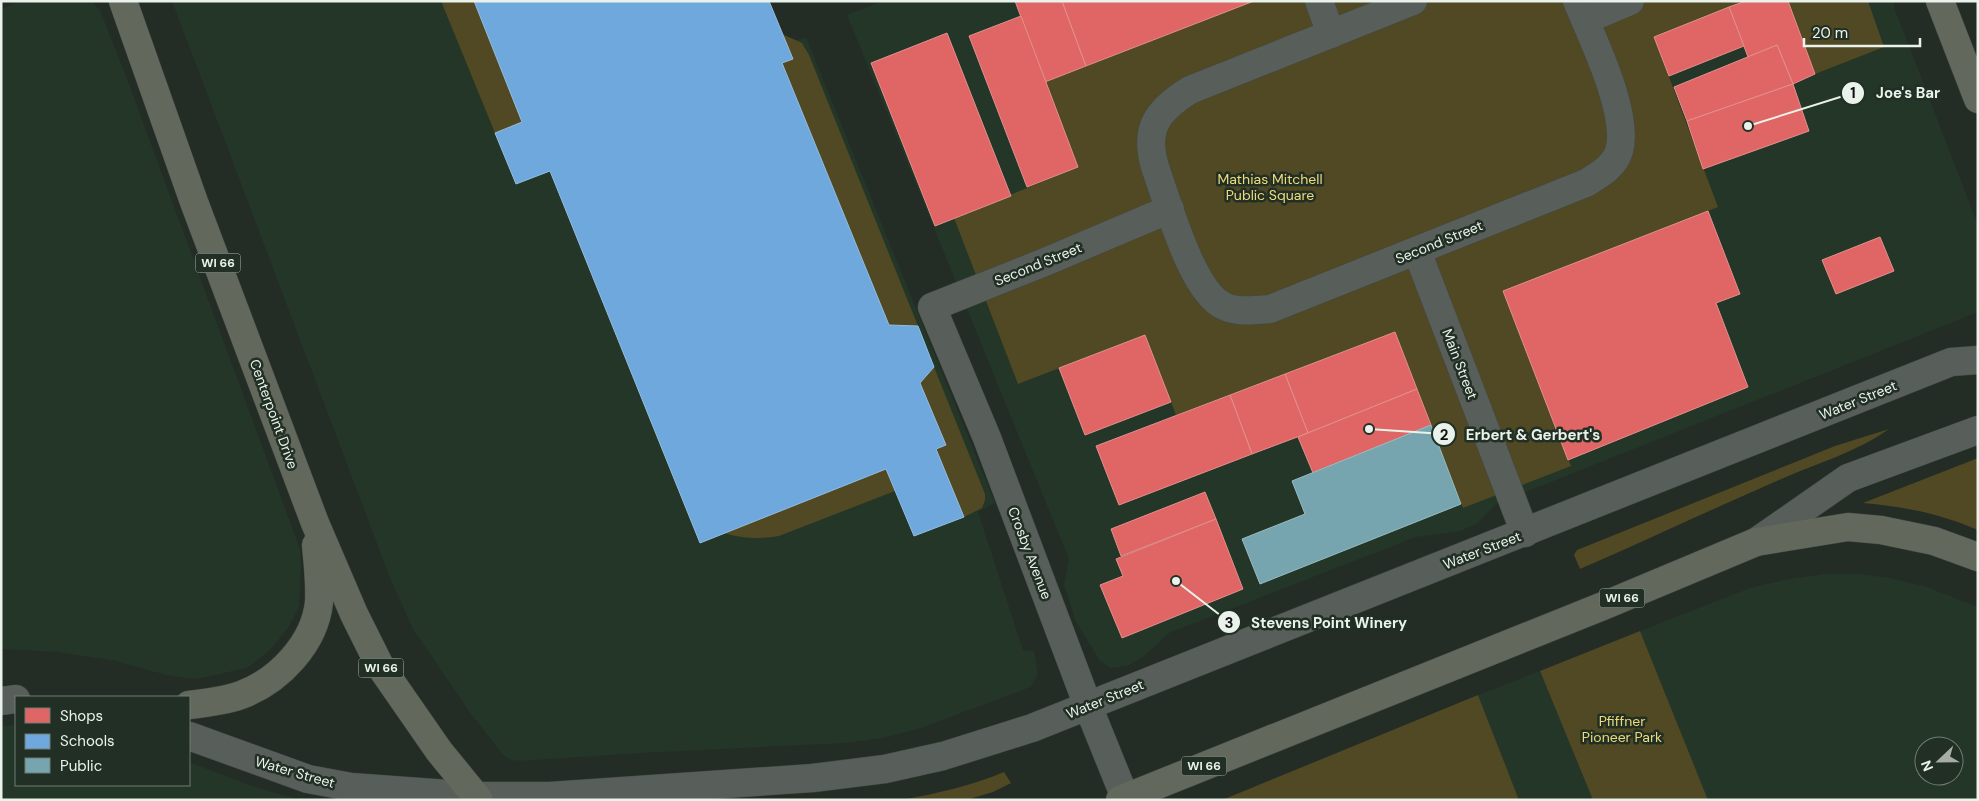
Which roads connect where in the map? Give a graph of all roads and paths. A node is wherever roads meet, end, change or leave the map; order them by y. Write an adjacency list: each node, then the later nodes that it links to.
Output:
1 (123, 1): 14 (main road, Centerpoint Drive / WI 66)
2 (1319, 1): 7 (street)
3 (1413, 1): 7 (street, Second Street)
4 (1630, 1): 6 (street, Second Street)
5 (1940, 1): 8 (main road)
6 (1581, 11): 10 (street, Second Street)
7 (1331, 34): 9 (street, Second Street)
8 (1978, 99)
9 (1170, 209): 10 (street, Second Street); 11 (street, Second Street)
10 (1417, 251): 15 (street, Main Street)
11 (932, 307): 21 (street, Crosby Avenue)
12 (1978, 360): 15 (street, Water Street)
13 (1978, 430): 16 (street)
14 (315, 523): 20 (main road); 23 (main road, Centerpoint Drive / WI 66)
15 (1525, 533): 21 (street, Water Street)
16 (1756, 542): 17 (main road, WI 66); 24 (main road, WI 66)
17 (1978, 557)
18 (15, 699): 19 (street)
19 (1, 701)
20 (190, 705)
21 (1088, 706): 23 (street, Water Street); 24 (street, Crosby Avenue)
22 (190, 736): 23 (street, Water Street)
23 (477, 798)
24 (1124, 799)

